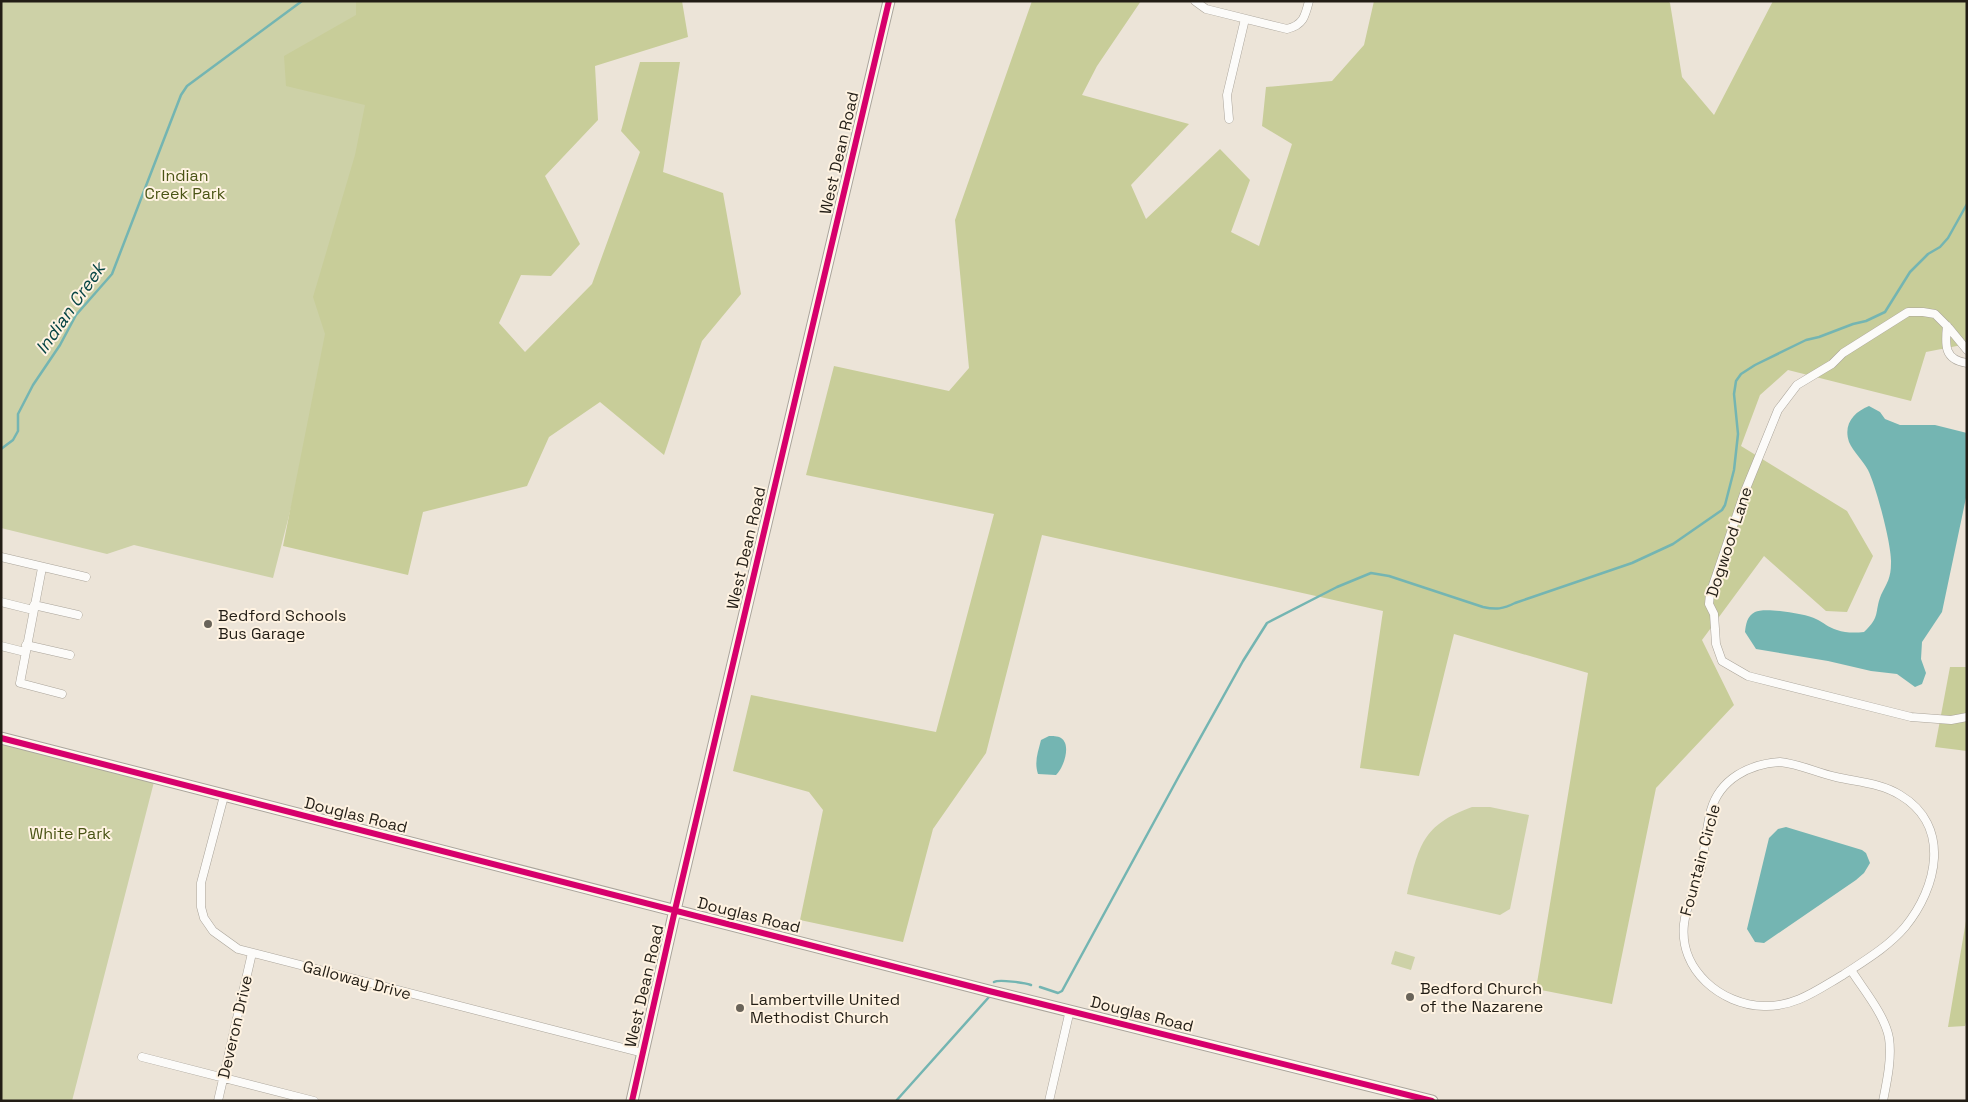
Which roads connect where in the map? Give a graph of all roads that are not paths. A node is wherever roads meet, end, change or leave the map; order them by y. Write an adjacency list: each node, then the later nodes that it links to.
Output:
1 (889, 1): 22 (street, West Dean Road)
2 (1195, 1): 4 (street)
3 (1309, 1): 4 (street)
4 (1246, 19): 5 (street)
5 (1229, 119)
6 (1947, 326): 7 (street, Dogwood Lane); 8 (street); 19 (street, Dogwood Lane)
7 (1967, 350)
8 (1967, 363)
9 (1, 557): 10 (street)
10 (42, 568): 11 (street); 13 (street)
11 (86, 578)
12 (1, 602): 13 (street)
13 (34, 608): 14 (street); 16 (street)
14 (78, 615)
15 (1, 646): 16 (street)
16 (26, 648): 17 (street); 18 (street)
17 (70, 655)
18 (62, 694)
19 (1967, 717)
20 (1, 738): 21 (street, Douglas Road)
21 (224, 796): 22 (street, Douglas Road); 23 (street, Galloway Drive)
22 (675, 910): 25 (street, Douglas Road); 26 (street, West Dean Road)
23 (252, 953): 26 (street, Galloway Drive); 28 (street, Deveron Drive)
24 (1851, 970): 24 (street, Fountain Circle); 35 (street)
25 (1070, 1010): 29 (street, Douglas Road); 33 (street)
26 (643, 1053): 32 (street, West Dean Road)
27 (142, 1057): 28 (street)
28 (223, 1078): 30 (street, Deveron Drive); 31 (street)
29 (1406, 1098): 34 (street, Douglas Road)
30 (218, 1101)
31 (314, 1101)
32 (632, 1101)
33 (1049, 1101)
34 (1432, 1101)
35 (1883, 1101)

